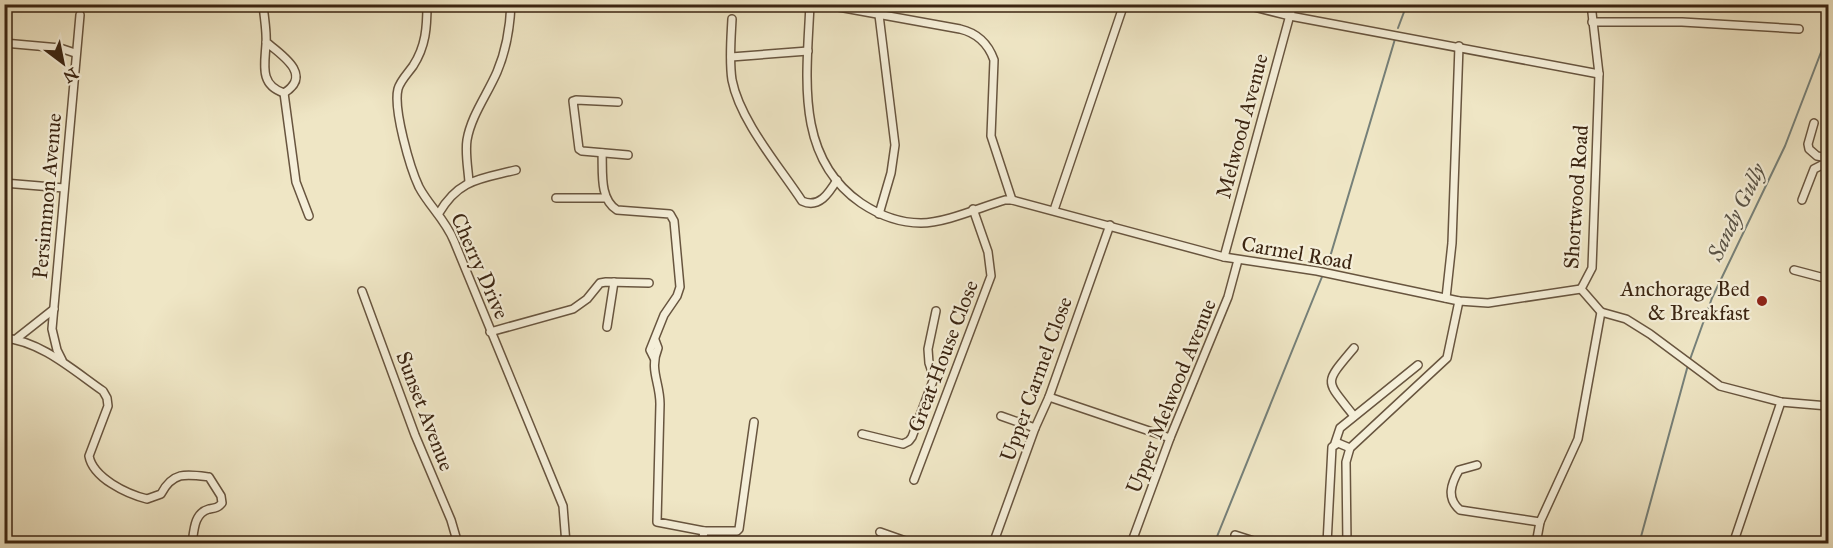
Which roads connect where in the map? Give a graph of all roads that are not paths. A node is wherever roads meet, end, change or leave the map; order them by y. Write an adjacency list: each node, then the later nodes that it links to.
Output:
1 (263, 4): 16 (street)
2 (427, 4): 41 (street, Cherry Drive)
3 (511, 4): 32 (street)
4 (810, 4): 19 (street)
5 (822, 4): 11 (street)
6 (1124, 4): 40 (street)
7 (1242, 4): 12 (street)
8 (1293, 4): 12 (street, Melwood Avenue)
9 (1591, 4): 14 (street, Shortwood Road)
10 (80, 15): 20 (street, Persimmon Avenue)
11 (879, 15): 37 (street); 42 (street)
12 (1290, 16): 18 (street); 45 (street, Melwood Avenue)
13 (732, 19): 21 (street)
14 (1592, 22): 15 (street); 22 (street, Shortwood Road)
15 (1798, 29)
16 (266, 42): 23 (street); 23 (street)
17 (4, 43): 20 (street)
18 (1459, 46): 22 (street); 53 (street)
19 (808, 51): 21 (street); 31 (street)
20 (75, 53): 34 (street, Persimmon Avenue)
21 (730, 57): 31 (street)
22 (1599, 74): 51 (street, Shortwood Road)
23 (284, 93): 43 (street)
24 (618, 102): 26 (street)
25 (1814, 123): 28 (street)
26 (602, 153): 27 (street); 36 (street)
27 (628, 155)
28 (1828, 158)
29 (1828, 165): 38 (street)
30 (516, 170): 32 (street)
31 (837, 180): 42 (street)
32 (469, 182): 41 (street)
33 (4, 183): 34 (street)
34 (64, 188): 55 (street, Persimmon Avenue)
35 (556, 198): 36 (street)
36 (606, 198): 81 (street)
37 (1012, 200): 39 (street); 40 (street, Carmel Road)
38 (1802, 200)
39 (973, 209): 42 (street); 71 (street, Great House Close)
40 (1053, 210): 44 (street, Carmel Road)
41 (439, 213): 59 (street, Cherry Drive)
42 (879, 214)
43 (309, 216)
44 (1110, 225): 45 (street, Carmel Road); 65 (street, Upper Carmel Close)
45 (1224, 257): 46 (street, Carmel Road)
46 (1238, 260): 53 (street, Carmel Road); 75 (street, Upper Melwood Avenue)
47 (1794, 270): 48 (street)
48 (1828, 279)
49 (614, 282): 50 (street); 58 (street); 59 (street)
50 (649, 283)
51 (1581, 289): 54 (street, Carmel Road); 57 (street, Shortwood Road)
52 (362, 291): 85 (street, Sunset Avenue)
53 (1446, 298): 54 (street, Carmel Road)
54 (1459, 301): 77 (street)
55 (54, 309): 61 (street); 63 (street, Persimmon Avenue)
56 (936, 311): 68 (street)
57 (1601, 312): 66 (street); 80 (street)
58 (607, 327)
59 (490, 332): 86 (street, Cherry Drive)
60 (4, 338): 61 (street)
61 (15, 339): 63 (street)
62 (1354, 348): 70 (street)
63 (63, 361): 84 (street)
64 (1418, 365): 70 (street)
65 (1049, 397): 73 (street, Upper Carmel Close); 75 (street)
66 (1781, 402): 67 (street); 95 (street)
67 (1828, 406)
68 (922, 413): 71 (street); 74 (street)
69 (1001, 416): 73 (street)
70 (1354, 416): 76 (street)
71 (938, 418): 79 (street, Great House Close)
72 (754, 422): 81 (street)
73 (1035, 428): 89 (street, Upper Carmel Close)
74 (862, 434)
75 (1170, 438): 90 (street, Upper Melwood Avenue)
76 (1335, 443): 77 (street); 92 (street)
77 (1350, 448): 93 (street)
78 (1476, 465): 80 (street)
79 (914, 480)
80 (1540, 522): 94 (street)
81 (704, 531): 87 (street)
82 (880, 532): 88 (street)
83 (1235, 535): 91 (street)
84 (192, 543)
85 (458, 543)
86 (566, 543)
87 (702, 543)
88 (914, 543)
89 (993, 543)
90 (1131, 543)
91 (1263, 543)
92 (1327, 543)
93 (1347, 543)
94 (1536, 543)
95 (1733, 543)

